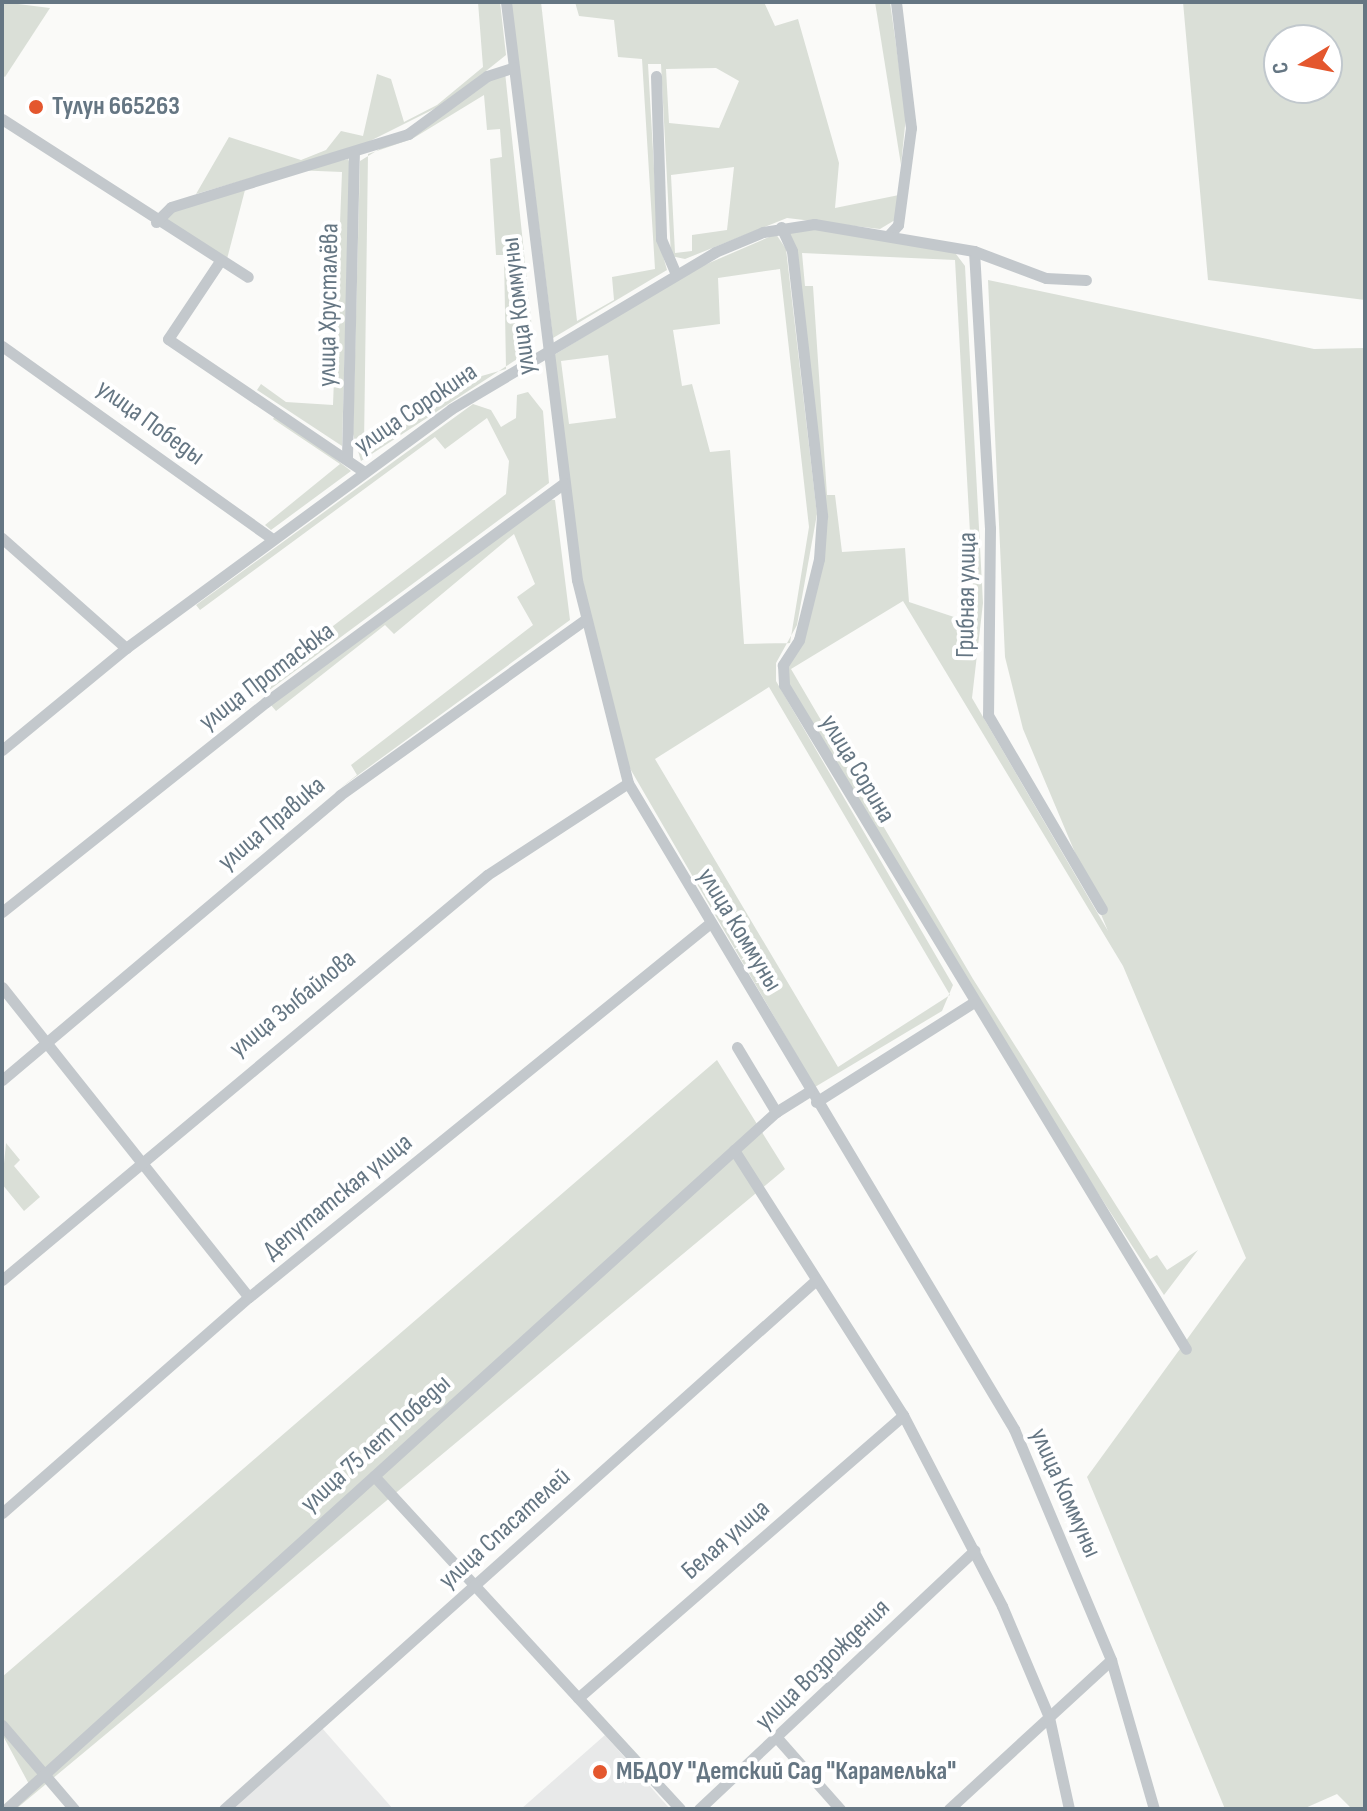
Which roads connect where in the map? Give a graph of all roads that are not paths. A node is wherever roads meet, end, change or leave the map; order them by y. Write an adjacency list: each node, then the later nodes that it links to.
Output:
1 (506, 2): 3 (street, улица Коммуны)
2 (896, 2): 9 (street)
3 (514, 67): 6 (street); 16 (street, улица Коммуны)
4 (656, 76): 12 (street)
5 (2, 119): 7 (street)
6 (354, 154): 7 (street); 17 (street, улица Хрусталёва)
7 (156, 222): 11 (street)
8 (781, 227): 9 (street, улица Сорокина); 12 (street, улица Сорокина); 30 (street, улица Сорина)
9 (888, 236): 10 (street, улица Сорокина)
10 (974, 251): 14 (street, улица Сорокина); 26 (street, Грибная улица)
11 (218, 264): 13 (street); 17 (street)
12 (675, 272): 16 (street, улица Сорокина)
13 (248, 277)
14 (1086, 280)
15 (2, 346): 21 (street, улица Победы)
16 (546, 353): 18 (street, улица Сорокина); 19 (street, улица Коммуны)
17 (347, 457): 18 (street)
18 (363, 471): 21 (street, улица Сорокина)
19 (564, 483): 22 (street, улица Коммуны); 27 (street, улица Протасюка)
20 (2, 538): 23 (street)
21 (271, 538): 23 (street, улица Сорокина)
22 (584, 620): 25 (street, улица Коммуны); 31 (street, улица Правика)
23 (126, 648): 24 (street, улица Сорокина)
24 (2, 750)
25 (628, 783): 28 (street, улица Коммуны); 37 (street, улица Зыбайлова)
26 (1102, 909)
27 (2, 912)
28 (709, 924): 34 (street, улица Коммуны); 40 (street, Депутатская улица)
29 (2, 987): 31 (street)
30 (971, 1004): 34 (street, улица 75 лет Победы); 41 (street, улица Сорина)
31 (48, 1044): 33 (street, улица Правика); 37 (street)
32 (737, 1047): 35 (street)
33 (2, 1080)
34 (812, 1096): 35 (street, улица 75 лет Победы); 47 (street, улица Коммуны)
35 (776, 1112): 36 (street, улица 75 лет Победы)
36 (734, 1150): 39 (street); 43 (street, улица 75 лет Победы)
37 (139, 1159): 38 (street, улица Зыбайлова); 40 (street)
38 (2, 1280)
39 (815, 1281): 42 (street); 46 (street, улица Спасателей)
40 (249, 1297): 44 (street, Депутатская улица)
41 (1186, 1349)
42 (903, 1415): 45 (street); 48 (street, Белая улица)
43 (374, 1476): 46 (street); 52 (street, улица 75 лет Победы)
44 (2, 1513)
45 (975, 1550): 49 (street); 51 (street, улица Возрождения)
46 (475, 1587): 48 (street); 55 (street, улица Спасателей)
47 (1111, 1660): 49 (street); 61 (street, улица Коммуны)
48 (578, 1698): 56 (street)
49 (1049, 1717): 59 (street); 60 (street)
50 (2, 1725): 52 (street)
51 (778, 1739): 57 (street, улица Возрождения); 58 (street)
52 (44, 1775): 53 (street, улица 75 лет Победы); 54 (street)
53 (6, 1809)
54 (74, 1809)
55 (224, 1809)
56 (680, 1809)
57 (699, 1809)
58 (840, 1809)
59 (949, 1809)
60 (1069, 1809)
61 (1154, 1809)

